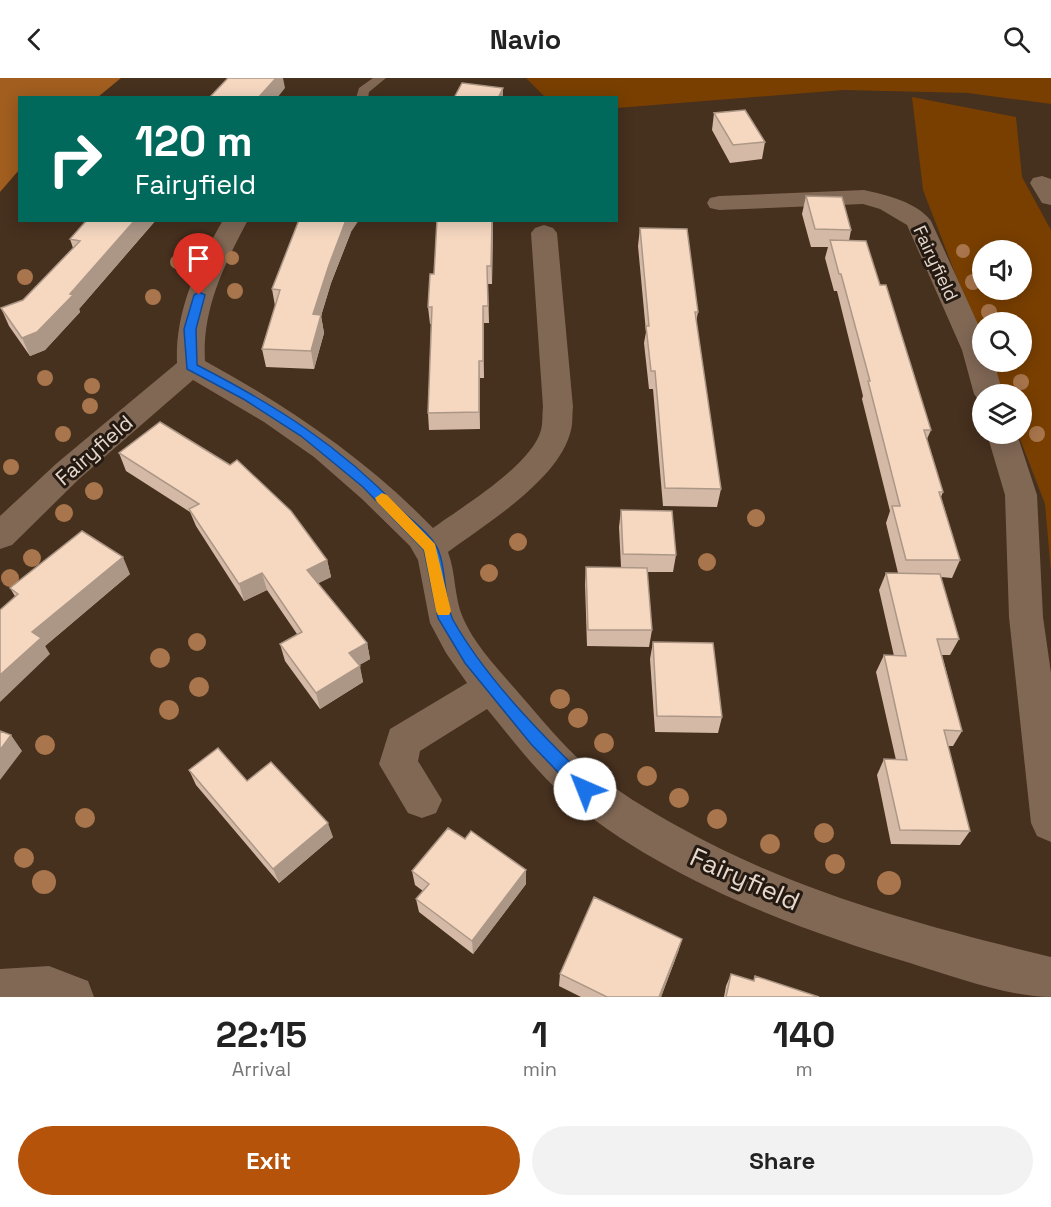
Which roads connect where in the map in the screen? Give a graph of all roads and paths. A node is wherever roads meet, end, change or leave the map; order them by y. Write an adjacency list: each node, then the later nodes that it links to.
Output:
1 (380, 78): 2 (lane)
2 (362, 96)
3 (719, 203): 7 (street, Fairyfield)
4 (235, 222): 6 (street)
5 (544, 233): 10 (street)
6 (191, 366): 9 (street, Fairyfield); 10 (street)
7 (986, 384)
8 (1005, 444): 13 (street)
9 (0, 536)
10 (430, 548): 11 (street, Fairyfield)
11 (492, 687): 12 (street); 14 (street, Fairyfield)
12 (422, 800)
13 (1051, 823)
14 (1051, 979)
15 (0, 992): 16 (street)
16 (72, 997)

